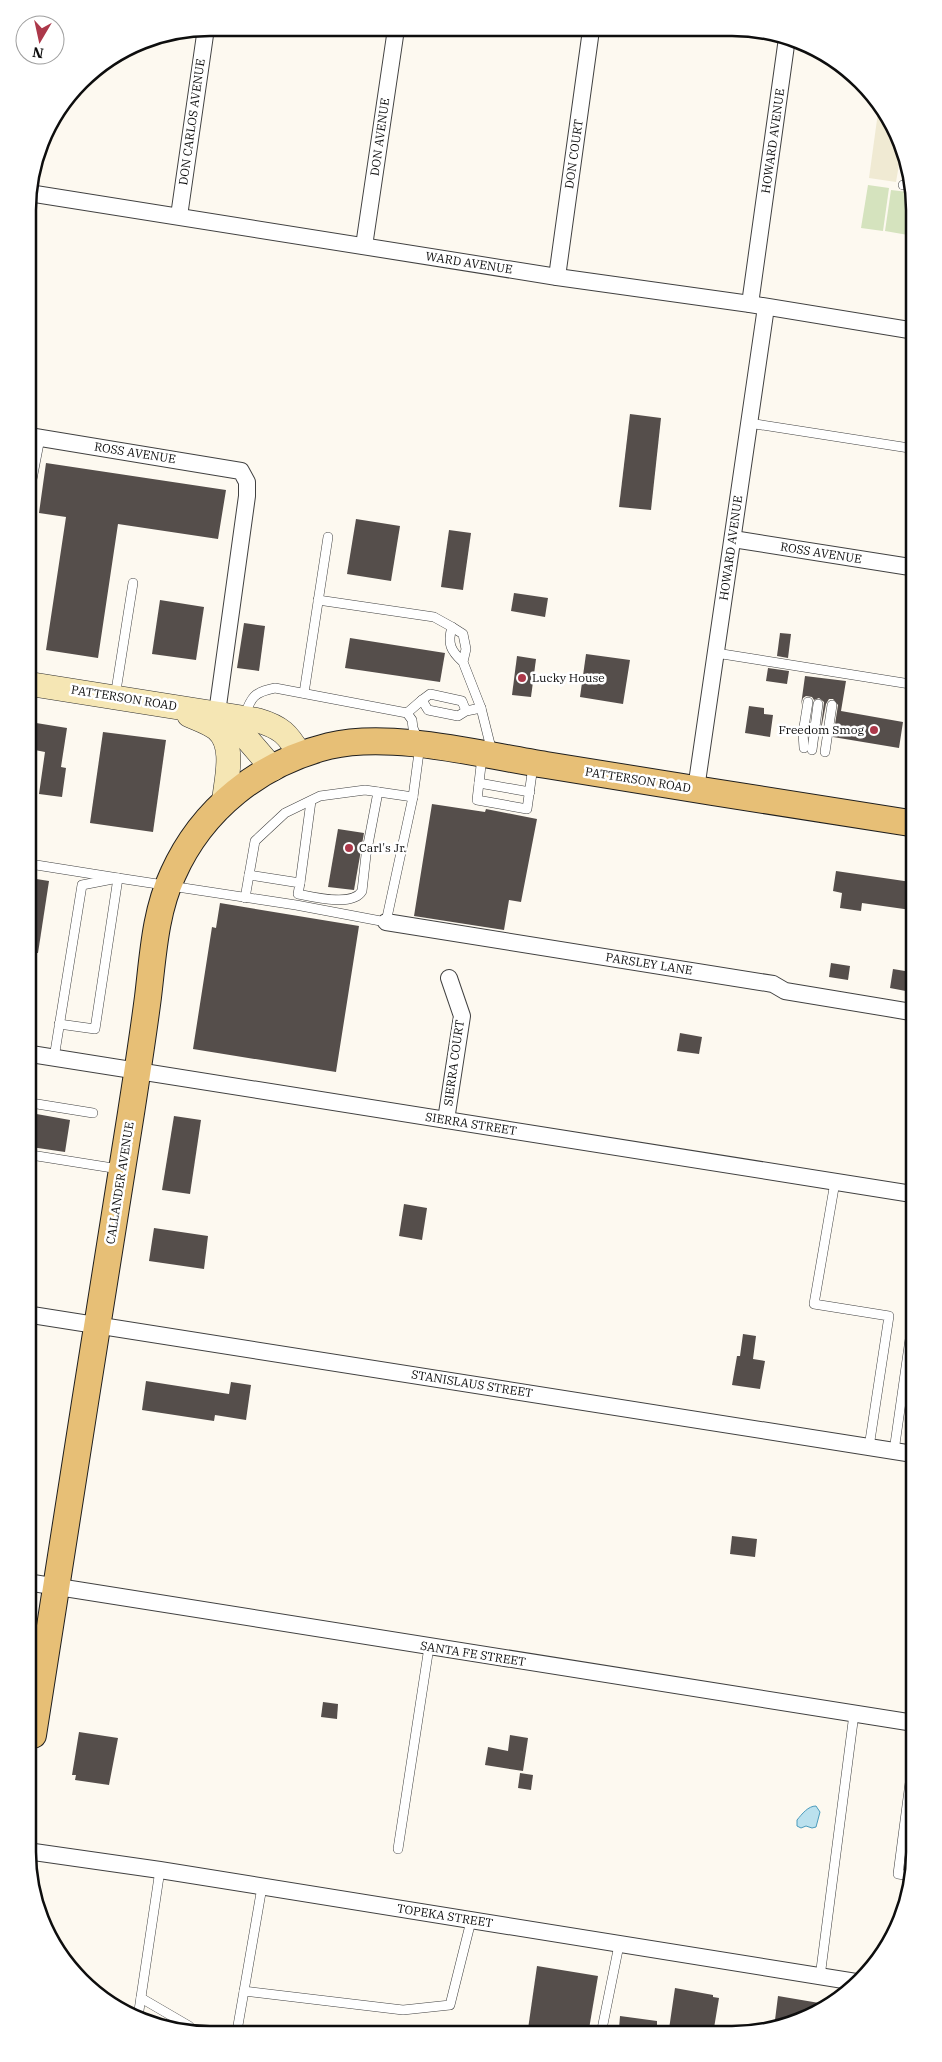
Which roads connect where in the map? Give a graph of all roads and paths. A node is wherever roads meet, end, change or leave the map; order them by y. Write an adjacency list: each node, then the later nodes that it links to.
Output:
1 (591, 36): 8 (street, DON COURT)
2 (205, 37): 6 (street, DON CARLOS AVENUE)
3 (395, 37): 7 (street, DON AVENUE)
4 (786, 45): 9 (street, HOWARD AVENUE)
5 (38, 194): 6 (street, WARD AVENUE)
6 (179, 216): 7 (street, WARD AVENUE)
7 (364, 246): 8 (street, WARD AVENUE)
8 (557, 277): 9 (street, WARD AVENUE)
9 (758, 305): 10 (street, WARD AVENUE); 11 (street, HOWARD AVENUE)
10 (906, 329)
11 (749, 423): 13 (lane); 15 (street, HOWARD AVENUE)
12 (37, 437): 33 (street, ROSS AVENUE)
13 (906, 448)
14 (328, 537): 18 (lane)
15 (733, 539): 16 (street, ROSS AVENUE); 20 (street, HOWARD AVENUE)
16 (906, 566)
17 (133, 583): 25 (lane)
18 (318, 600): 19 (lane); 24 (lane)
19 (452, 627): 21 (lane); 21 (lane)
20 (716, 652): 22 (lane); 44 (street, HOWARD AVENUE)
21 (463, 662): 31 (lane)
22 (906, 683)
23 (37, 685): 25 (main road, PATTERSON ROAD)
24 (304, 693): 34 (lane); 35 (lane)
25 (115, 697): 30 (main road, PATTERSON ROAD)
26 (422, 700): 32 (lane); 32 (lane); 34 (lane)
27 (808, 702): 28 (lane)
28 (818, 704)
29 (832, 705): 38 (lane)
30 (172, 706): 33 (main road, PATTERSON ROAD); 49 (main road)
31 (481, 708): 32 (lane); 40 (lane)
32 (466, 711)
33 (217, 713): 35 (main road, PATTERSON ROAD); 42 (main road)
34 (407, 713): 37 (lane)
35 (244, 718): 39 (main road, PATTERSON ROAD)
36 (365, 742): 37 (main road, PATTERSON ROAD); 39 (main road, CALLANDER AVENUE)
37 (420, 745): 40 (main road, PATTERSON ROAD); 47 (lane)
38 (825, 752)
39 (300, 755): 42 (main road, CALLANDER AVENUE)
40 (488, 756): 41 (main road, PATTERSON ROAD); 43 (lane)
41 (534, 763): 44 (main road, PATTERSON ROAD); 46 (lane)
42 (272, 769): 49 (main road, CALLANDER AVENUE)
43 (479, 783): 46 (lane); 46 (lane)
44 (696, 789): 50 (main road, PATTERSON ROAD)
45 (378, 792): 47 (lane); 48 (lane); 54 (lane)
46 (530, 792)
47 (412, 797): 57 (lane)
48 (311, 800): 52 (lane); 54 (lane)
49 (224, 801): 55 (main road, CALLANDER AVENUE)
50 (906, 821)
51 (37, 865): 53 (lane)
52 (249, 875): 54 (lane); 56 (lane)
53 (118, 878): 55 (lane); 60 (lane); 60 (lane)
54 (300, 883)
55 (168, 886): 56 (lane); 63 (main road, CALLANDER AVENUE)
56 (246, 898): 57 (lane)
57 (386, 922): 59 (street, PARSLEY LANE)
58 (449, 978): 66 (street, SIERRA COURT)
59 (906, 1011)
60 (60, 1024): 62 (lane)
61 (36, 1055): 62 (street, SIERRA STREET)
62 (54, 1058): 63 (street, SIERRA STREET)
63 (138, 1070): 66 (street, SIERRA STREET); 68 (main road, CALLANDER AVENUE)
64 (36, 1104): 65 (lane)
65 (93, 1113)
66 (446, 1120): 69 (street, SIERRA STREET)
67 (36, 1155): 68 (lane)
68 (122, 1170): 72 (main road, CALLANDER AVENUE)
69 (834, 1182): 70 (street, SIERRA STREET); 74 (lane)
70 (905, 1193)
71 (36, 1317): 72 (street, STANISLAUS STREET)
72 (98, 1325): 74 (street, STANISLAUS STREET); 77 (main road, CALLANDER AVENUE)
73 (905, 1372): 75 (lane)
74 (869, 1446): 75 (street, STANISLAUS STREET)
75 (894, 1451): 76 (street, STANISLAUS STREET)
76 (905, 1453)
77 (44, 1584): 78 (street, SANTA FE STREET); 79 (main road, CALLANDER AVENUE)
78 (429, 1647): 80 (street, SANTA FE STREET); 83 (lane)
79 (36, 1692)
80 (854, 1714): 81 (street, SANTA FE STREET); 90 (lane)
81 (905, 1722)
82 (905, 1820): 86 (lane)
83 (398, 1849)
84 (36, 1852): 85 (street, TOPEKA STREET)
85 (160, 1870): 87 (street, TOPEKA STREET); 93 (lane)
86 (903, 1875)
87 (262, 1887): 88 (street, TOPEKA STREET); 92 (lane)
88 (471, 1920): 89 (street, TOPEKA STREET); 92 (lane)
89 (619, 1944): 90 (street, TOPEKA STREET); 97 (lane)
90 (820, 1977): 91 (street, TOPEKA STREET)
91 (849, 1981)
92 (244, 1991): 96 (lane)
93 (141, 1998): 94 (lane); 95 (lane)
94 (139, 2011)
95 (185, 2024)
96 (238, 2026)
97 (603, 2026)

